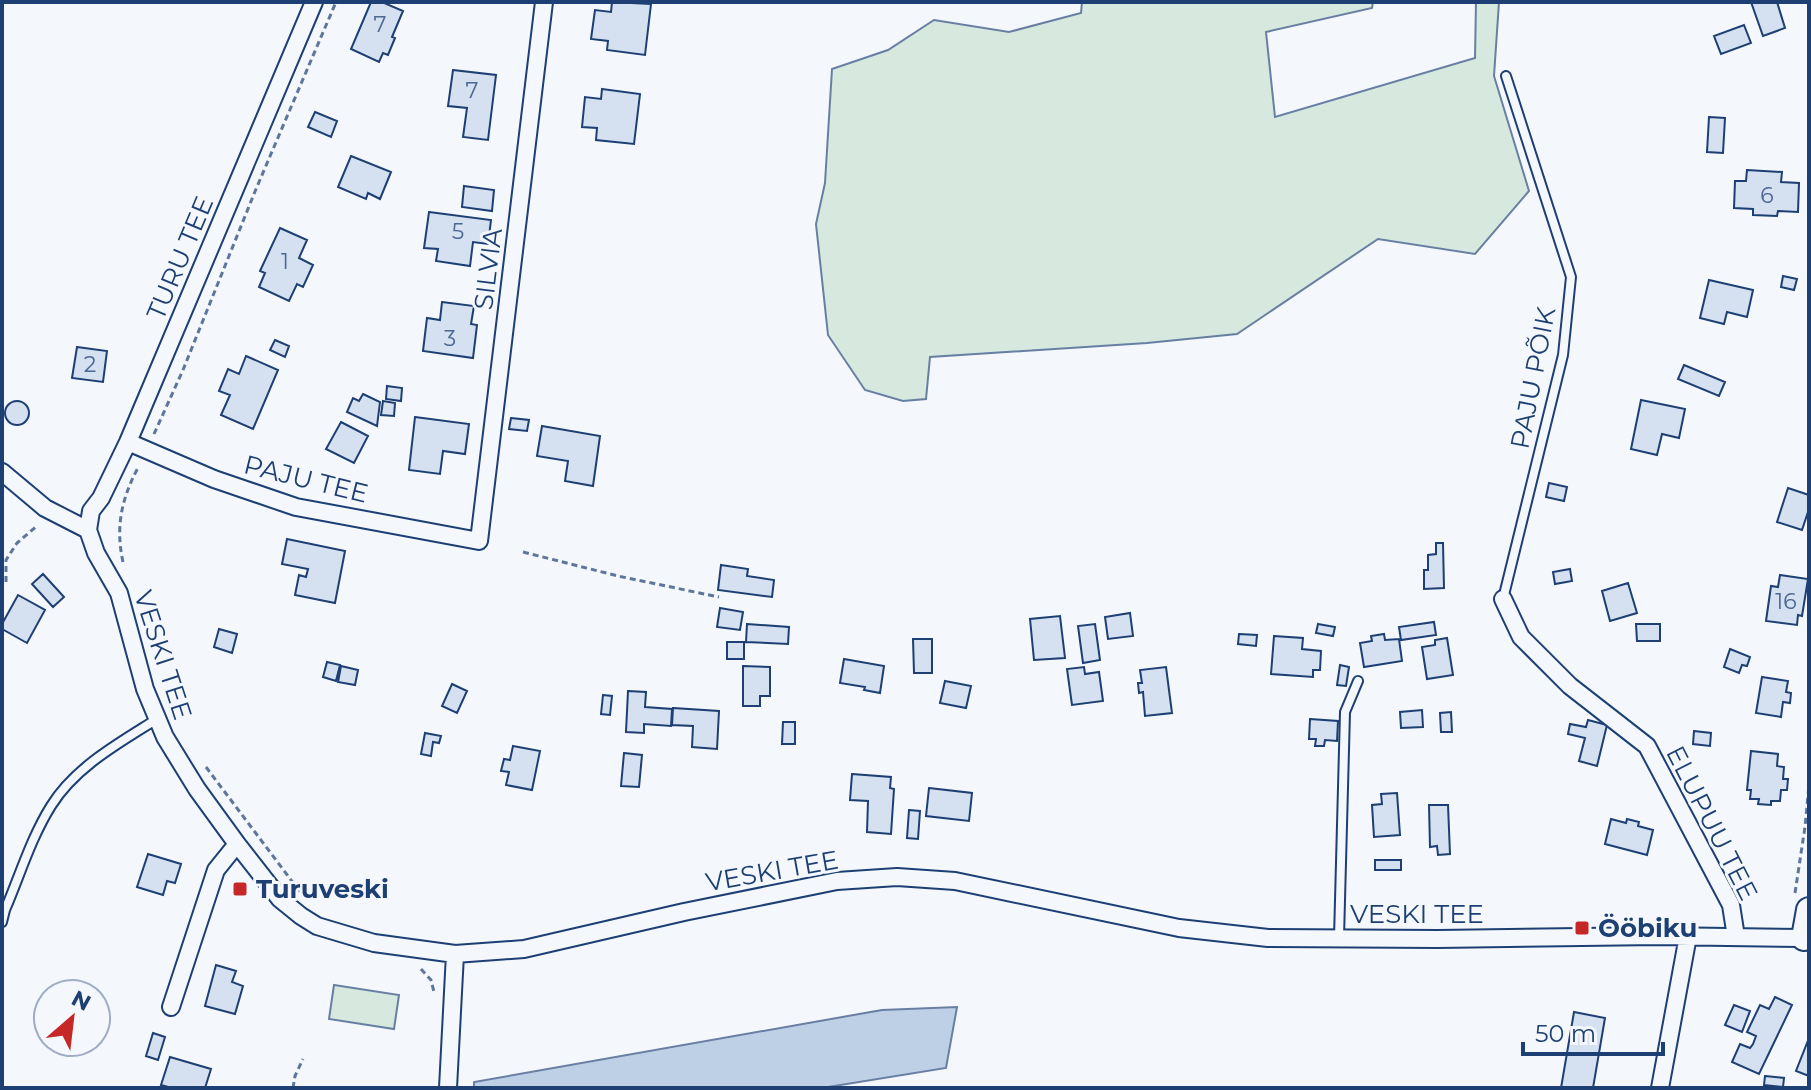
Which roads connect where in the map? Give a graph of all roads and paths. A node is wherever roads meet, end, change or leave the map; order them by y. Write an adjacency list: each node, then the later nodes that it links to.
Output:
1 (314, 2): 5 (street, TURU TEE)
2 (336, 2): 6 (path)
3 (544, 2): 10 (street, SILVIA)
4 (1506, 76): 15 (lane, PAJU PÕIK)
5 (128, 442): 6 (street, PAJU TEE); 9 (street, TURU TEE)
6 (147, 450): 10 (street, PAJU TEE); 12 (path)
7 (2, 472): 8 (street)
8 (53, 512): 9 (street); 13 (path)
9 (88, 530): 17 (street, VESKI TEE)
10 (479, 541)
11 (523, 552): 14 (path)
12 (124, 568)
13 (6, 582)
14 (719, 597)
15 (1503, 599): 24 (street, ELUPUU TEE)
16 (1358, 681): 25 (lane)
17 (157, 718): 19 (street, VESKI TEE); 22 (lane)
18 (204, 764): 20 (path)
19 (237, 844): 27 (street, VESKI TEE); 28 (street)
20 (302, 894)
21 (1809, 910): 26 (street)
22 (2, 922)
23 (1688, 936): 24 (street, VESKI TEE); 25 (street, VESKI TEE); 32 (street)
24 (1736, 937): 26 (street, VESKI TEE)
25 (1339, 938): 27 (street, VESKI TEE)
26 (1807, 939)
27 (455, 954): 31 (street)
28 (171, 1007)
29 (303, 1059): 30 (path)
30 (293, 1088)
31 (448, 1088)
32 (1660, 1088)

